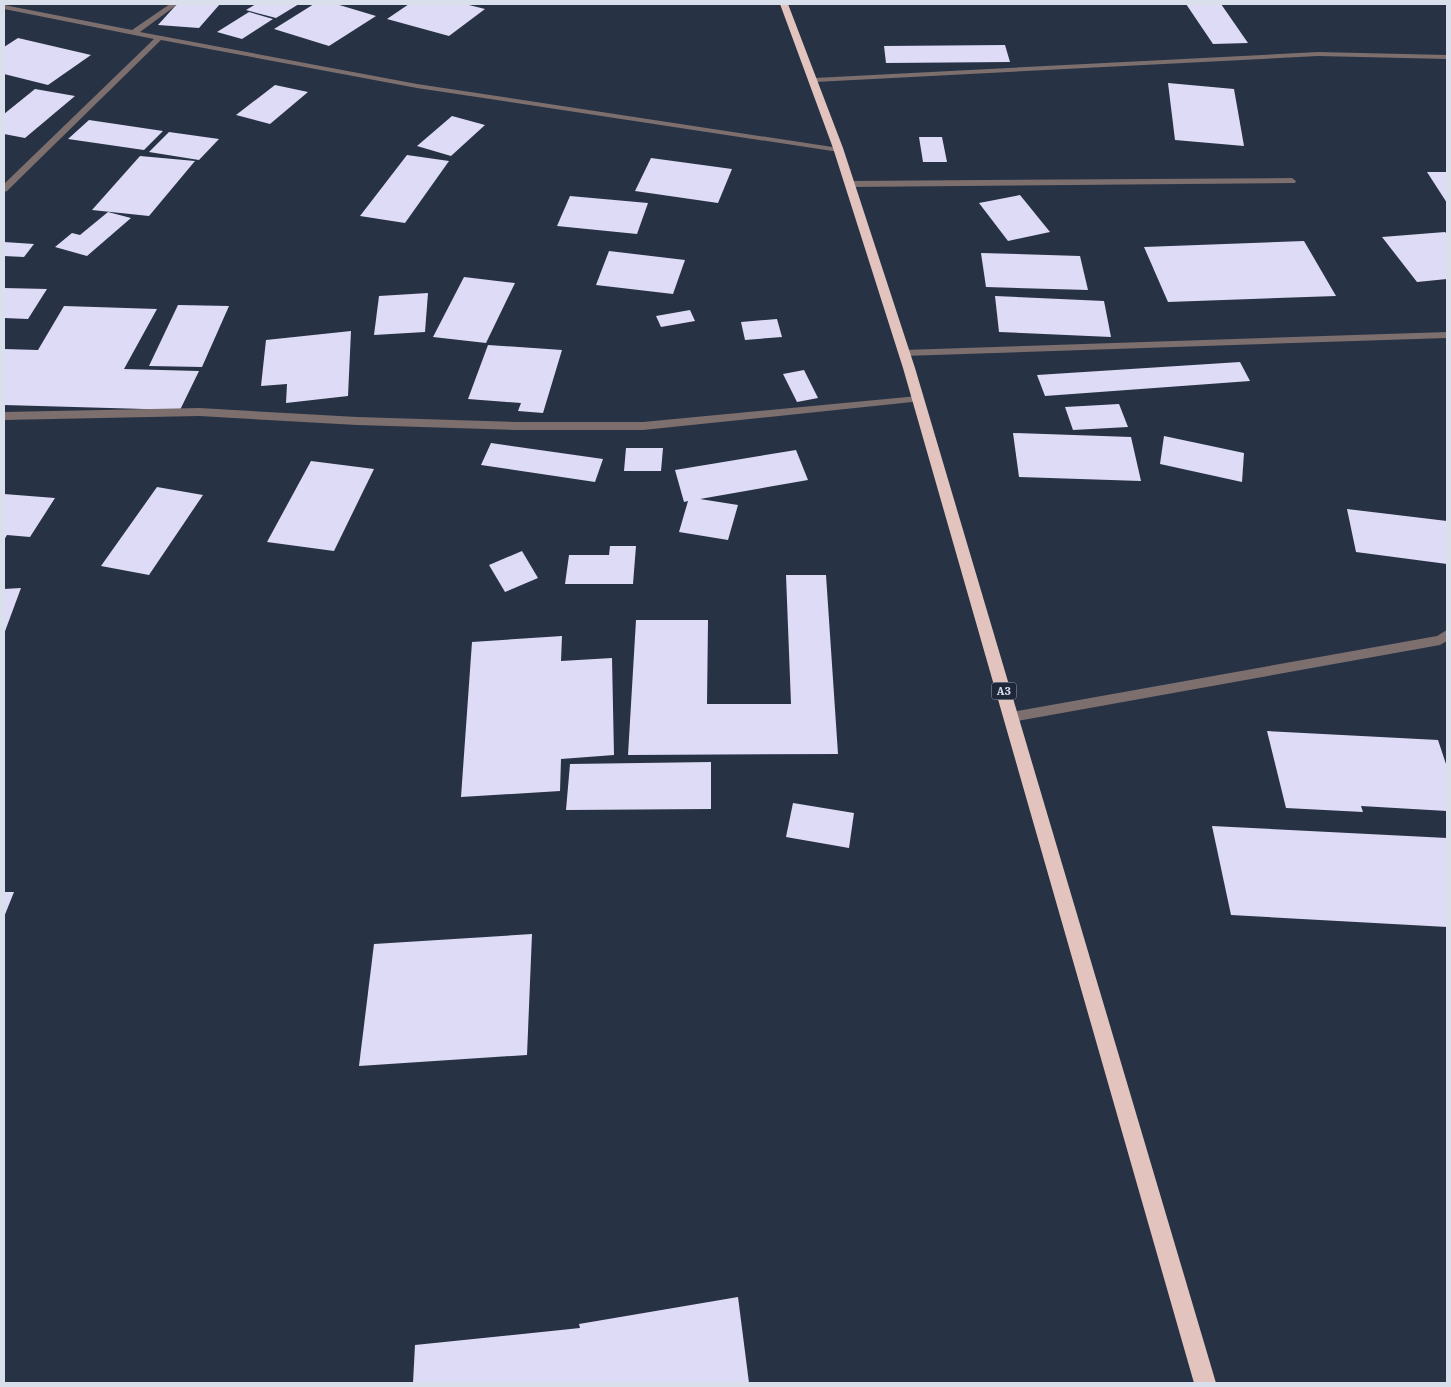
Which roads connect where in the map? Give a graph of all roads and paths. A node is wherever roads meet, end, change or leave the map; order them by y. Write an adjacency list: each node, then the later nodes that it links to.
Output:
1 (174, 4): 4 (street)
2 (784, 4): 7 (highway, A3)
3 (4, 7): 4 (street)
4 (133, 33): 5 (street)
5 (158, 39): 8 (street); 11 (street)
6 (1447, 57): 7 (street)
7 (815, 80): 8 (highway, A3)
8 (839, 150): 10 (highway, A3)
9 (1292, 181): 10 (street)
10 (850, 184): 13 (highway, A3)
11 (4, 189)
12 (1447, 335): 13 (street)
13 (904, 353): 14 (highway, A3)
14 (918, 399): 15 (street); 17 (highway, A3)
15 (4, 416)
16 (1447, 635): 17 (street)
17 (1012, 717): 18 (highway, A3)
18 (1204, 1383)

